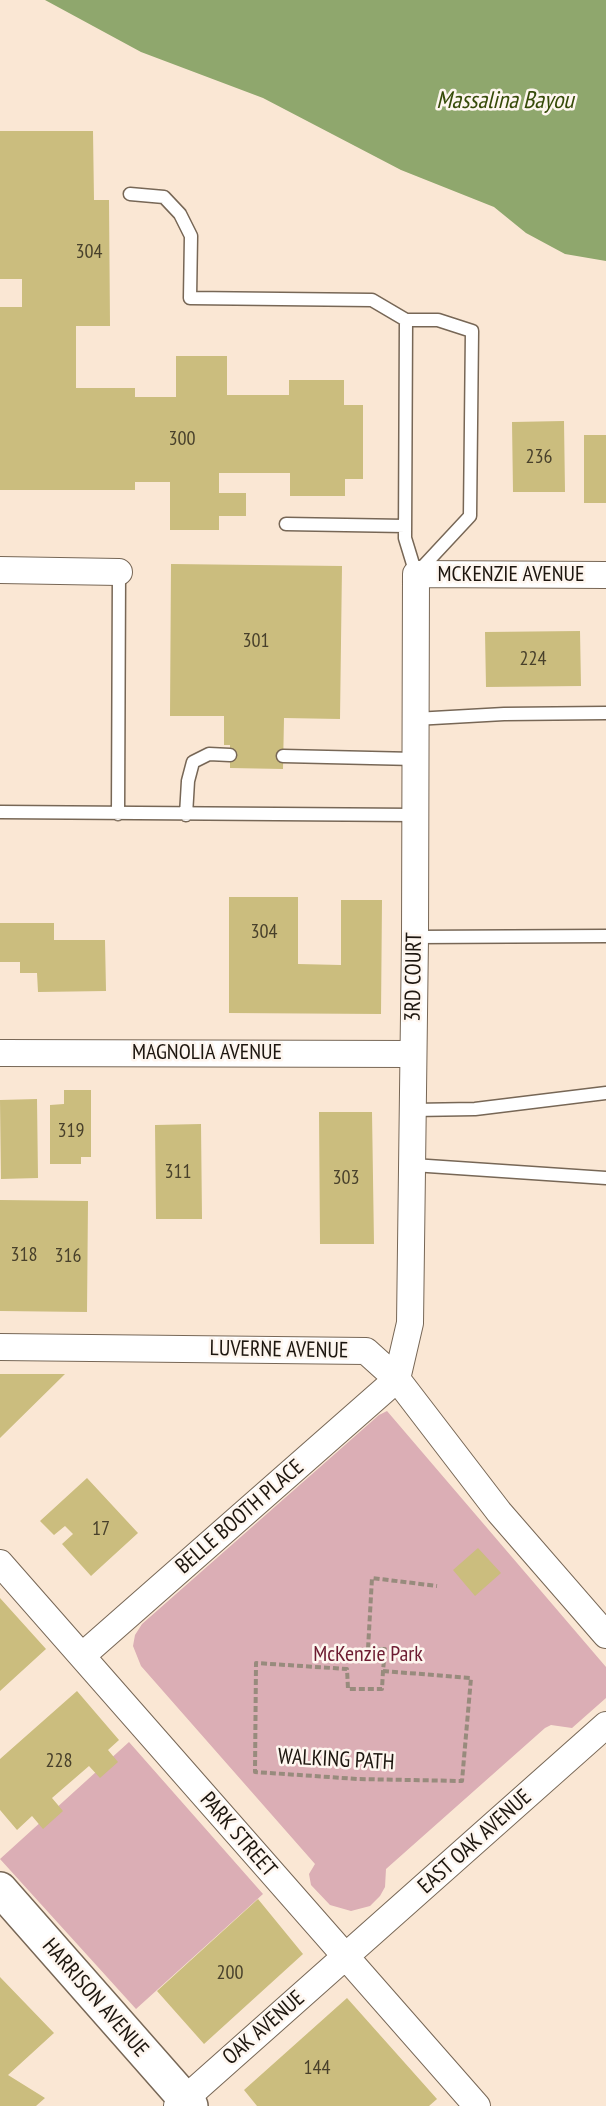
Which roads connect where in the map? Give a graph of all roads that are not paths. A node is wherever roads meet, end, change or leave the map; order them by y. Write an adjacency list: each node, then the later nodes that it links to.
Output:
1 (130, 194): 2 (lane)
2 (406, 320): 4 (lane); 7 (lane)
3 (286, 524): 4 (lane)
4 (405, 525): 7 (lane)
5 (0, 570): 6 (street)
6 (119, 572): 15 (lane)
7 (416, 574): 8 (street, MCKENZIE AVENUE); 10 (street, 3RD COURT)
8 (606, 575)
9 (606, 713): 10 (lane)
10 (415, 719): 13 (street, 3RD COURT)
11 (230, 755): 16 (lane)
12 (283, 756): 13 (lane)
13 (415, 759): 17 (street, 3RD COURT)
14 (0, 812): 15 (lane)
15 (118, 814): 16 (lane)
16 (186, 815): 17 (lane)
17 (415, 815): 19 (street, 3RD COURT)
18 (606, 936): 19 (lane)
19 (415, 937): 21 (street, 3RD COURT)
20 (0, 1053): 21 (street, MAGNOLIA AVENUE)
21 (413, 1054): 23 (street, 3RD COURT)
22 (606, 1093): 23 (lane)
23 (413, 1110): 24 (street, 3RD COURT)
24 (413, 1165): 25 (lane); 27 (street, 3RD COURT)
25 (606, 1178)
26 (0, 1347): 27 (street, LUVERNE AVENUE)
27 (397, 1379): 29 (street, LUVERNE AVENUE); 30 (street, BELLE BOOTH PLACE)
28 (0, 1563): 30 (street, PARK STREET)
29 (606, 1635)
30 (82, 1655): 33 (street, PARK STREET)
31 (606, 1725): 33 (street, EAST OAK AVENUE)
32 (0, 1889): 34 (street, HARRISON AVENUE)
33 (344, 1958): 34 (street, OAK AVENUE); 35 (street, PARK STREET)
34 (184, 2104)
35 (477, 2106)

